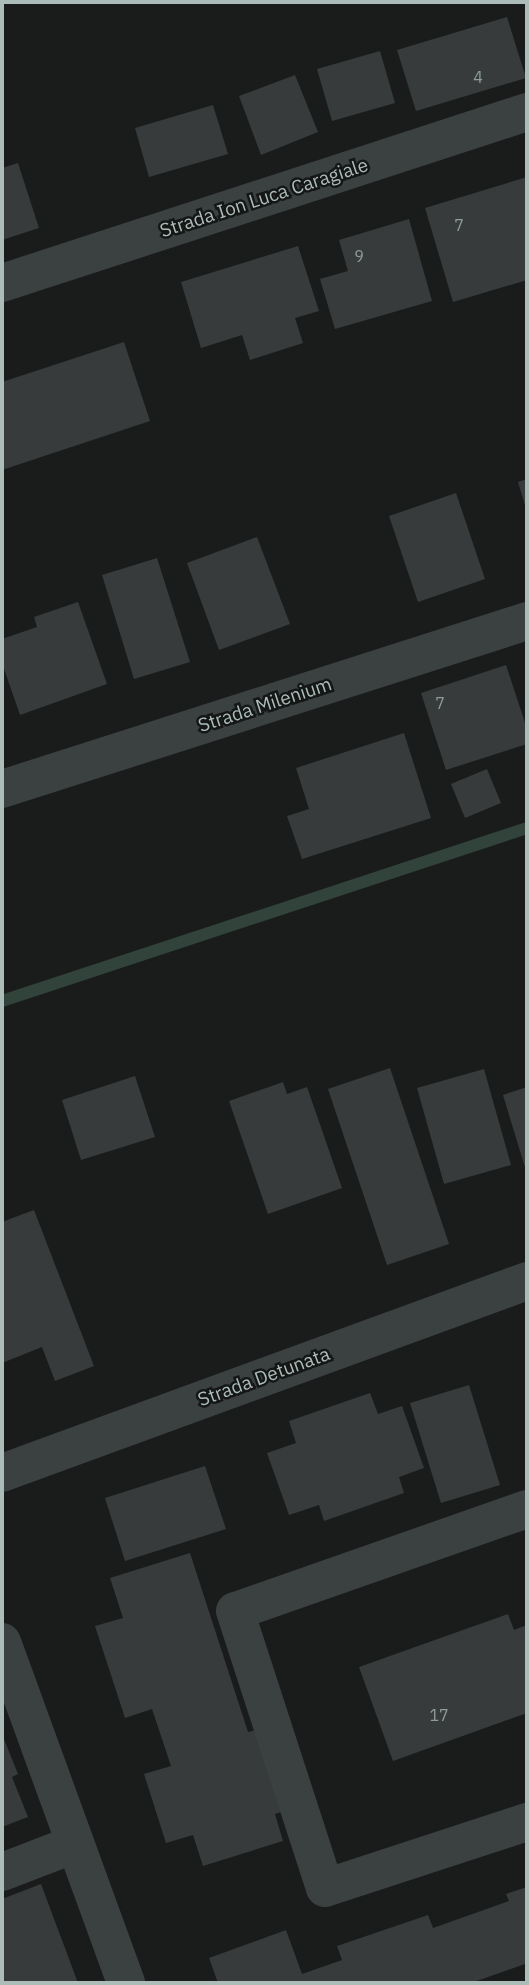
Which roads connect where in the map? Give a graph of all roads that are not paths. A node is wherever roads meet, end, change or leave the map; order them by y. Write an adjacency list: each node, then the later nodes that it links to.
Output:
1 (527, 113): 2 (street, Strada Ion Luca Caragiale)
2 (2, 283)
3 (527, 621): 4 (street, Strada Milenium)
4 (2, 789)
5 (527, 1281): 6 (street, Strada Detunata)
6 (2, 1473)
7 (527, 1509): 9 (street)
8 (2, 1642): 10 (street)
9 (527, 1822)
10 (75, 1844): 11 (street); 12 (street)
11 (2, 1872)
12 (126, 1983)

